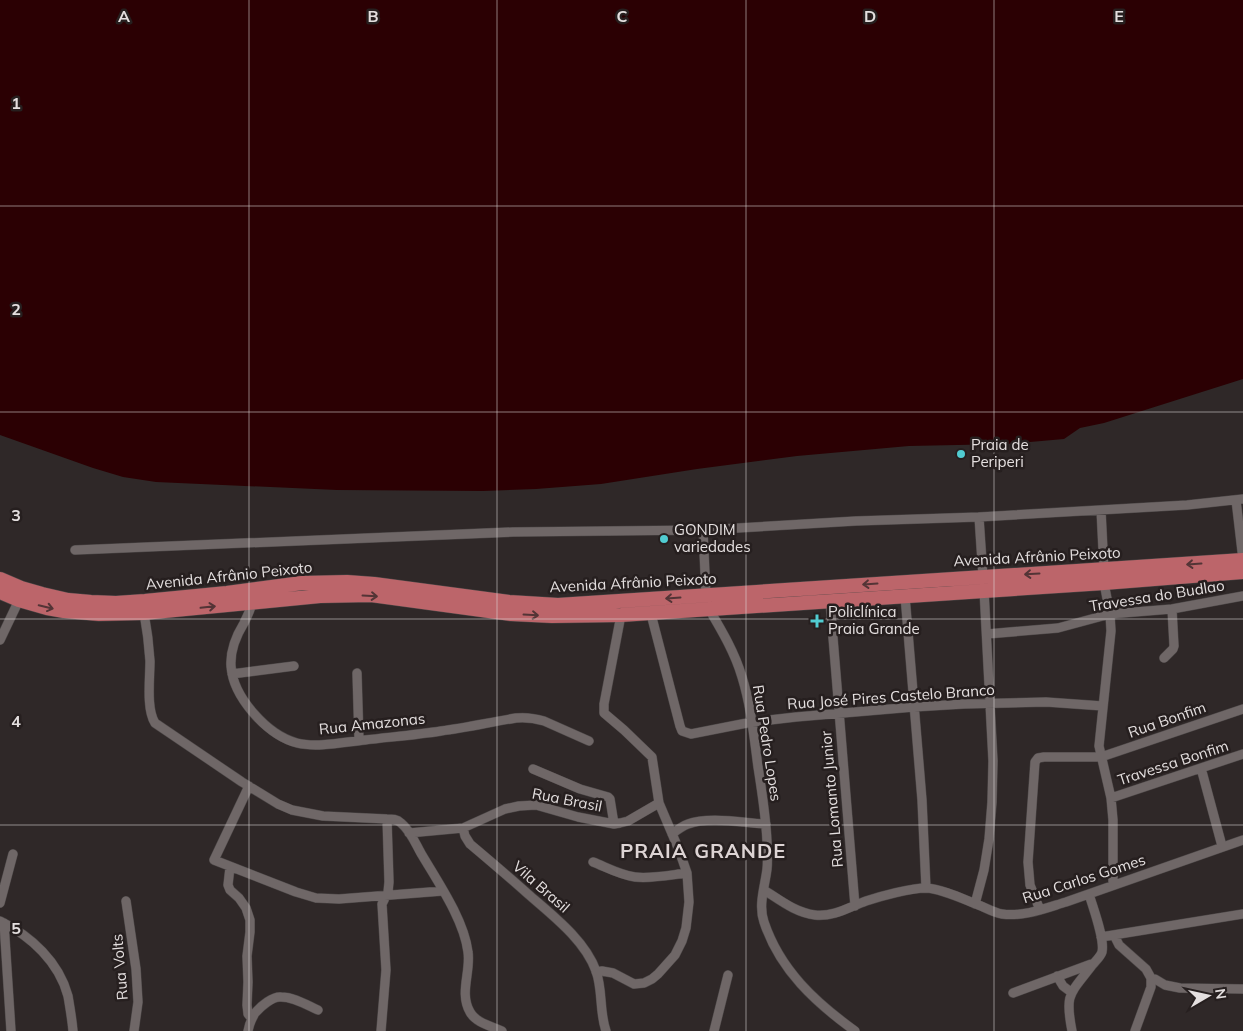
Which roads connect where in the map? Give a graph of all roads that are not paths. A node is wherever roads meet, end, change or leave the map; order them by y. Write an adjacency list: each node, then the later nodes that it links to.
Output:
1 (1239, 500): 2 (street); 6 (street)
2 (1101, 510): 3 (street); 8 (street)
3 (979, 516): 4 (street); 10 (street)
4 (703, 530): 5 (street); 17 (street, Rua Pedro Lopes)
5 (76, 550)
6 (1243, 560): 8 (main road, Avenida Afrânio Peixoto, one-way to 8)
7 (1243, 572): 8 (main road, Avenida Afrânio Peixoto)
8 (1104, 576): 10 (main road, Avenida Afrânio Peixoto); 21 (street)
9 (0, 579): 17 (main road, Avenida Afrânio Peixoto, one-way to 9)
10 (984, 583): 12 (main road, Avenida Afrânio Peixoto); 17 (main road, Avenida Afrânio Peixoto, one-way to 17); 23 (street)
11 (0, 592): 14 (main road, Avenida Afrânio Peixoto)
12 (905, 596): 15 (main road, Avenida Afrânio Peixoto); 31 (street)
13 (1243, 596): 18 (street, Travessa do Budlao)
14 (19, 600): 19 (main road, Avenida Afrânio Peixoto, one-way to 19); 24 (street)
15 (830, 601): 17 (main road, Avenida Afrânio Peixoto); 33 (street, Rua Lomanto Junior)
16 (252, 602): 19 (main road, Avenida Afrânio Peixoto, one-way to 16); 22 (main road, Avenida Afrânio Peixoto, one-way to 22); 28 (street, Rua Amazonas)
17 (708, 602): 20 (main road, Avenida Afrânio Peixoto); 34 (street, Rua Pedro Lopes)
18 (1172, 609): 21 (street, Travessa do Budlao); 25 (street)
19 (144, 613): 41 (street)
20 (651, 614): 22 (main road, Avenida Afrânio Peixoto); 34 (street, Rua José Pires Castelo Branco)
21 (1110, 614): 23 (street, Travessa do Budlao); 30 (street)
22 (621, 616): 43 (street)
23 (987, 634): 29 (street)
24 (0, 640)
25 (1164, 658)
26 (294, 666): 28 (street)
27 (357, 673): 35 (street)
28 (232, 674): 35 (street, Rua Amazonas)
29 (990, 703): 30 (street, Rua José Pires Castelo Branco); 31 (street, Rua José Pires Castelo Branco); 64 (street)
30 (1103, 706): 38 (street)
31 (914, 707): 33 (street, Rua José Pires Castelo Branco); 57 (street)
32 (1243, 709): 38 (street, Rua Bonfim)
33 (838, 714): 34 (street, Rua José Pires Castelo Branco); 65 (street, Rua Lomanto Junior)
34 (752, 722): 46 (street, Rua Pedro Lopes)
35 (360, 740): 36 (street, Rua Amazonas)
36 (590, 741)
37 (1243, 754): 39 (street, Travessa Bonfim)
38 (1100, 757): 42 (street); 66 (street, Rua Bonfim)
39 (1201, 768): 42 (street, Travessa Bonfim); 51 (street)
40 (533, 769): 45 (street)
41 (249, 786): 44 (street); 54 (street)
42 (1111, 798): 56 (street)
43 (659, 803): 45 (street, Rua Brasil); 49 (street)
44 (387, 819): 48 (street); 61 (street)
45 (614, 824): 47 (street, Rua Brasil)
46 (766, 824): 49 (street); 58 (street, Rua Pedro Lopes)
47 (463, 828): 48 (street, Rua Brasil); 72 (street, Vila Brasil)
48 (410, 833): 59 (street)
49 (672, 834): 55 (street)
50 (1243, 840): 51 (street, Rua Carlos Gomes)
51 (1222, 846): 56 (street, Rua Carlos Gomes)
52 (13, 854): 63 (street)
53 (593, 862): 55 (street)
54 (230, 866): 61 (street); 80 (street)
55 (687, 873): 72 (street)
56 (1113, 885): 60 (street, Rua Carlos Gomes)
57 (926, 888): 64 (street, Rua Carlos Gomes); 65 (street, Rua Carlos Gomes)
58 (764, 890): 65 (street, Rua Carlos Gomes); 90 (street, Rua Pedro Lopes)
59 (443, 891): 61 (street); 87 (street)
60 (1089, 894): 66 (street, Rua Carlos Gomes); 70 (street)
61 (385, 896): 86 (street)
62 (126, 901): 84 (street, Rua Volts)
63 (0, 903)
64 (975, 904): 66 (street, Rua Carlos Gomes)
65 (855, 906)
66 (1040, 910)
67 (1243, 914): 69 (street)
68 (2, 922): 82 (street); 83 (street)
69 (1114, 936): 70 (street); 75 (street)
70 (1101, 937): 71 (street)
71 (1094, 963): 74 (street); 77 (street)
72 (596, 972): 88 (street, Vila Brasil)
73 (728, 975): 89 (street)
74 (1057, 976): 77 (street); 78 (street)
75 (1150, 978): 76 (street); 81 (street)
76 (1243, 989)
77 (1071, 992): 91 (street)
78 (1013, 993)
79 (318, 1010): 80 (street)
80 (252, 1019): 85 (street)
81 (1138, 1030)
82 (11, 1031)
83 (73, 1031)
84 (134, 1031)
85 (248, 1031)
86 (381, 1031)
87 (502, 1031)
88 (606, 1031)
89 (714, 1031)
90 (855, 1031)
91 (1072, 1031)

